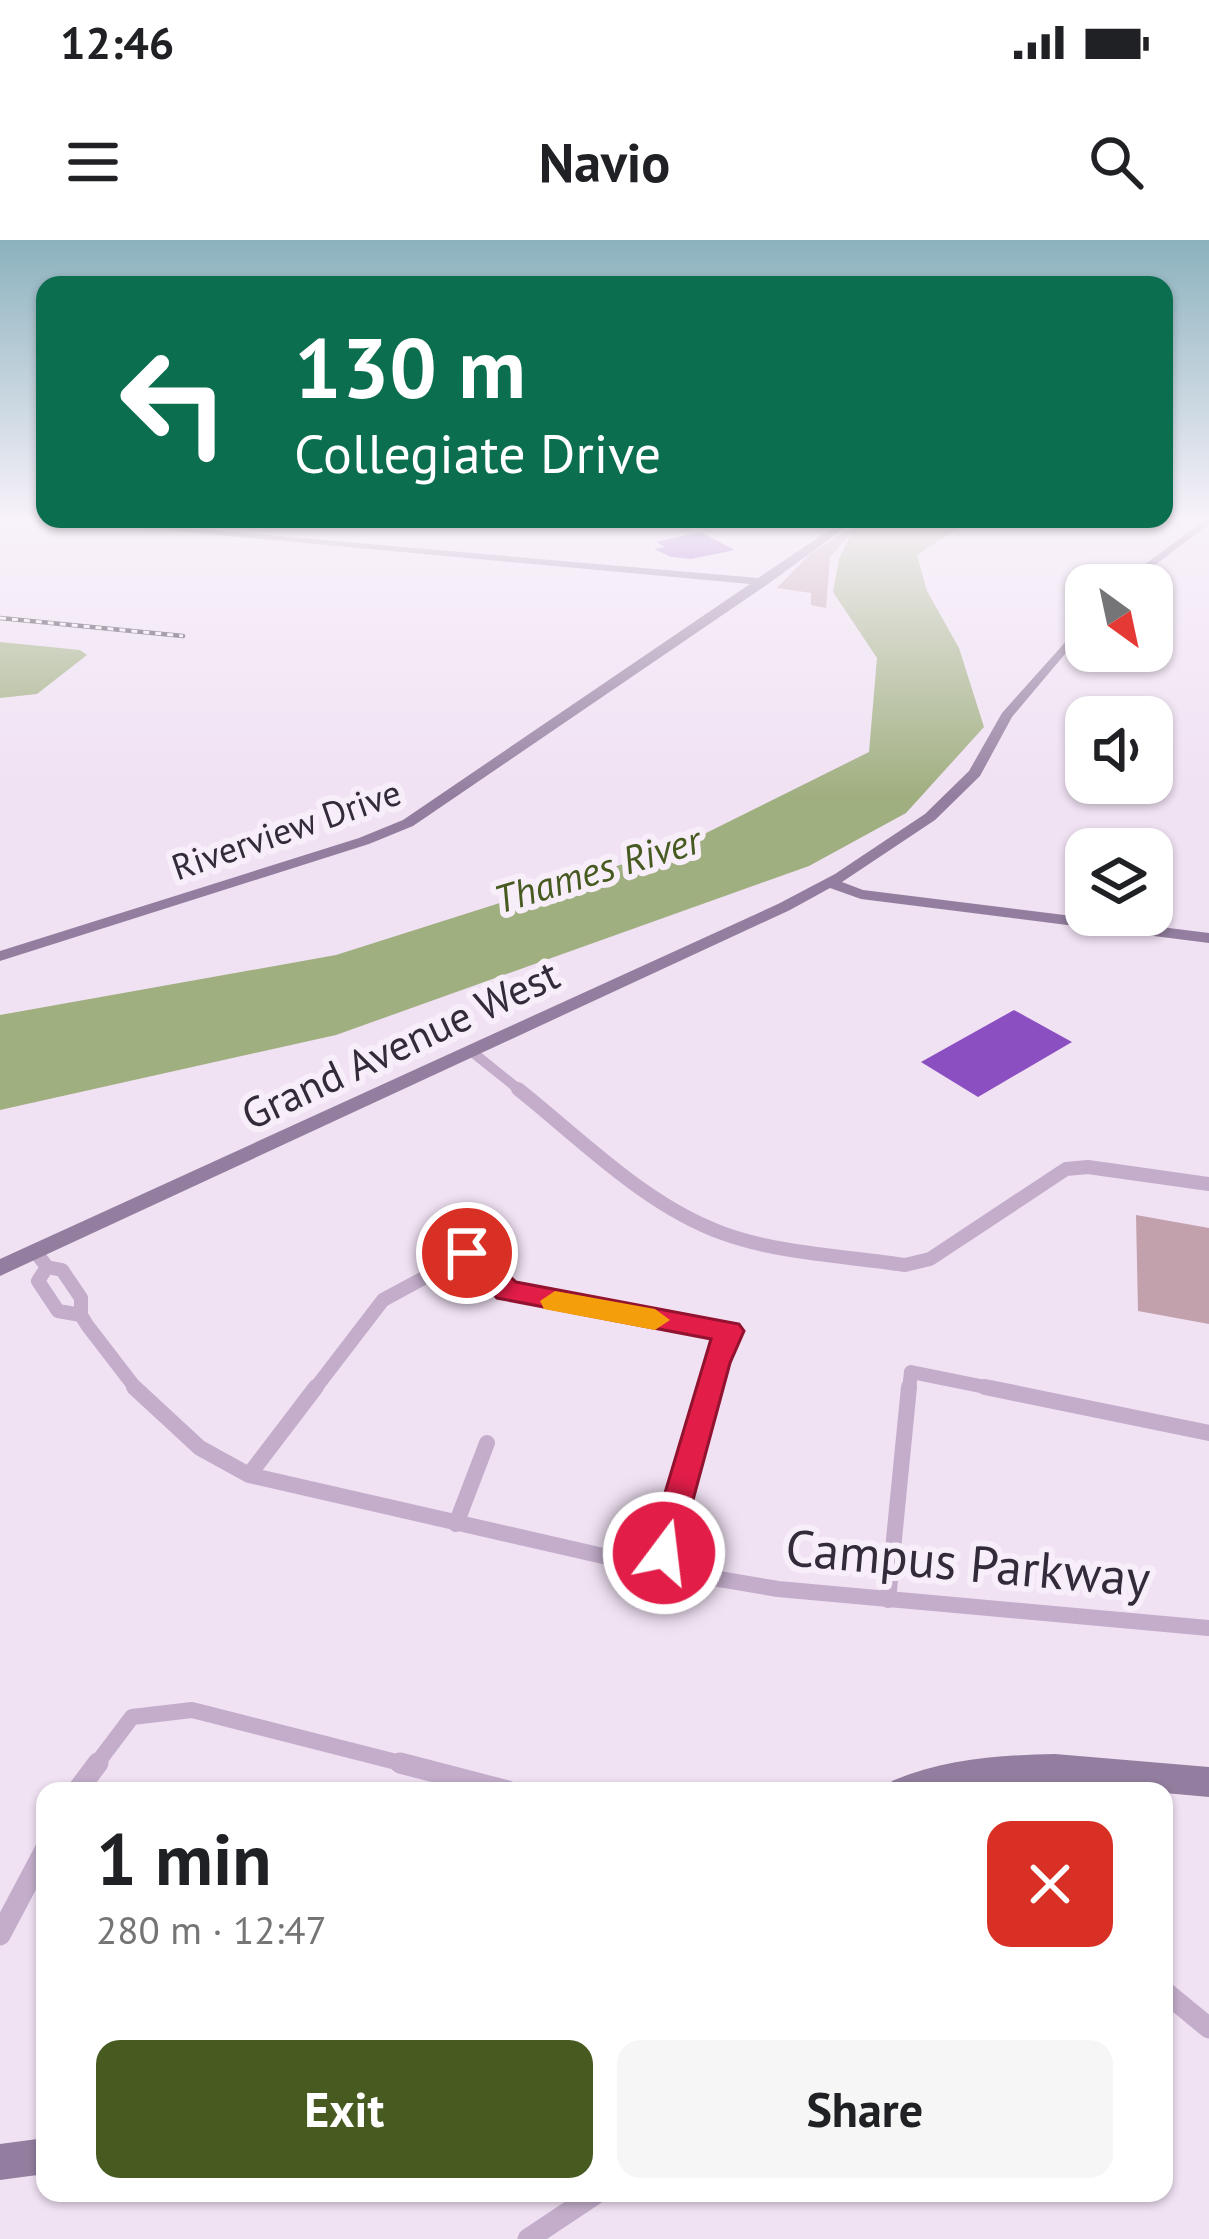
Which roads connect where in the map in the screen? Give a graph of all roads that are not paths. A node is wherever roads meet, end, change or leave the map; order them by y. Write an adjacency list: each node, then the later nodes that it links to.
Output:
1 (724, 609): 7 (main road, Riverview Drive)
2 (1065, 647): 3 (main road, Grand Avenue West)
3 (829, 884): 4 (main road); 5 (main road, Grand Avenue West)
4 (861, 894): 5 (main road); 6 (main road)
5 (793, 902): 8 (main road, Grand Avenue West)
6 (1209, 938)
7 (0, 956)
8 (472, 1052): 9 (street); 10 (main road, Grand Avenue West)
9 (1209, 1184)
10 (41, 1259): 11 (main road, Grand Avenue West); 12 (street, Campus Parkway); 12 (street, Campus Parkway)
11 (0, 1268)
12 (81, 1315): 15 (street, Campus Parkway)
13 (1209, 1433): 18 (street)
14 (487, 1443): 16 (street)
15 (249, 1474): 16 (street, Campus Parkway); 17 (street)
16 (456, 1524): 17 (street, Campus Parkway)
17 (660, 1569): 18 (street, Campus Parkway)
18 (888, 1600): 19 (street, Campus Parkway)
19 (1209, 1628)
20 (84, 1782): 21 (street)
21 (473, 1782)
22 (929, 1782): 23 (main road)
23 (1209, 1782)
24 (36, 1867): 25 (street)
25 (0, 1935)
26 (1173, 1998): 27 (street)
27 (1209, 2028)
28 (36, 2157): 29 (main road)
29 (0, 2162)
30 (583, 2202): 31 (street)
31 (528, 2239)

